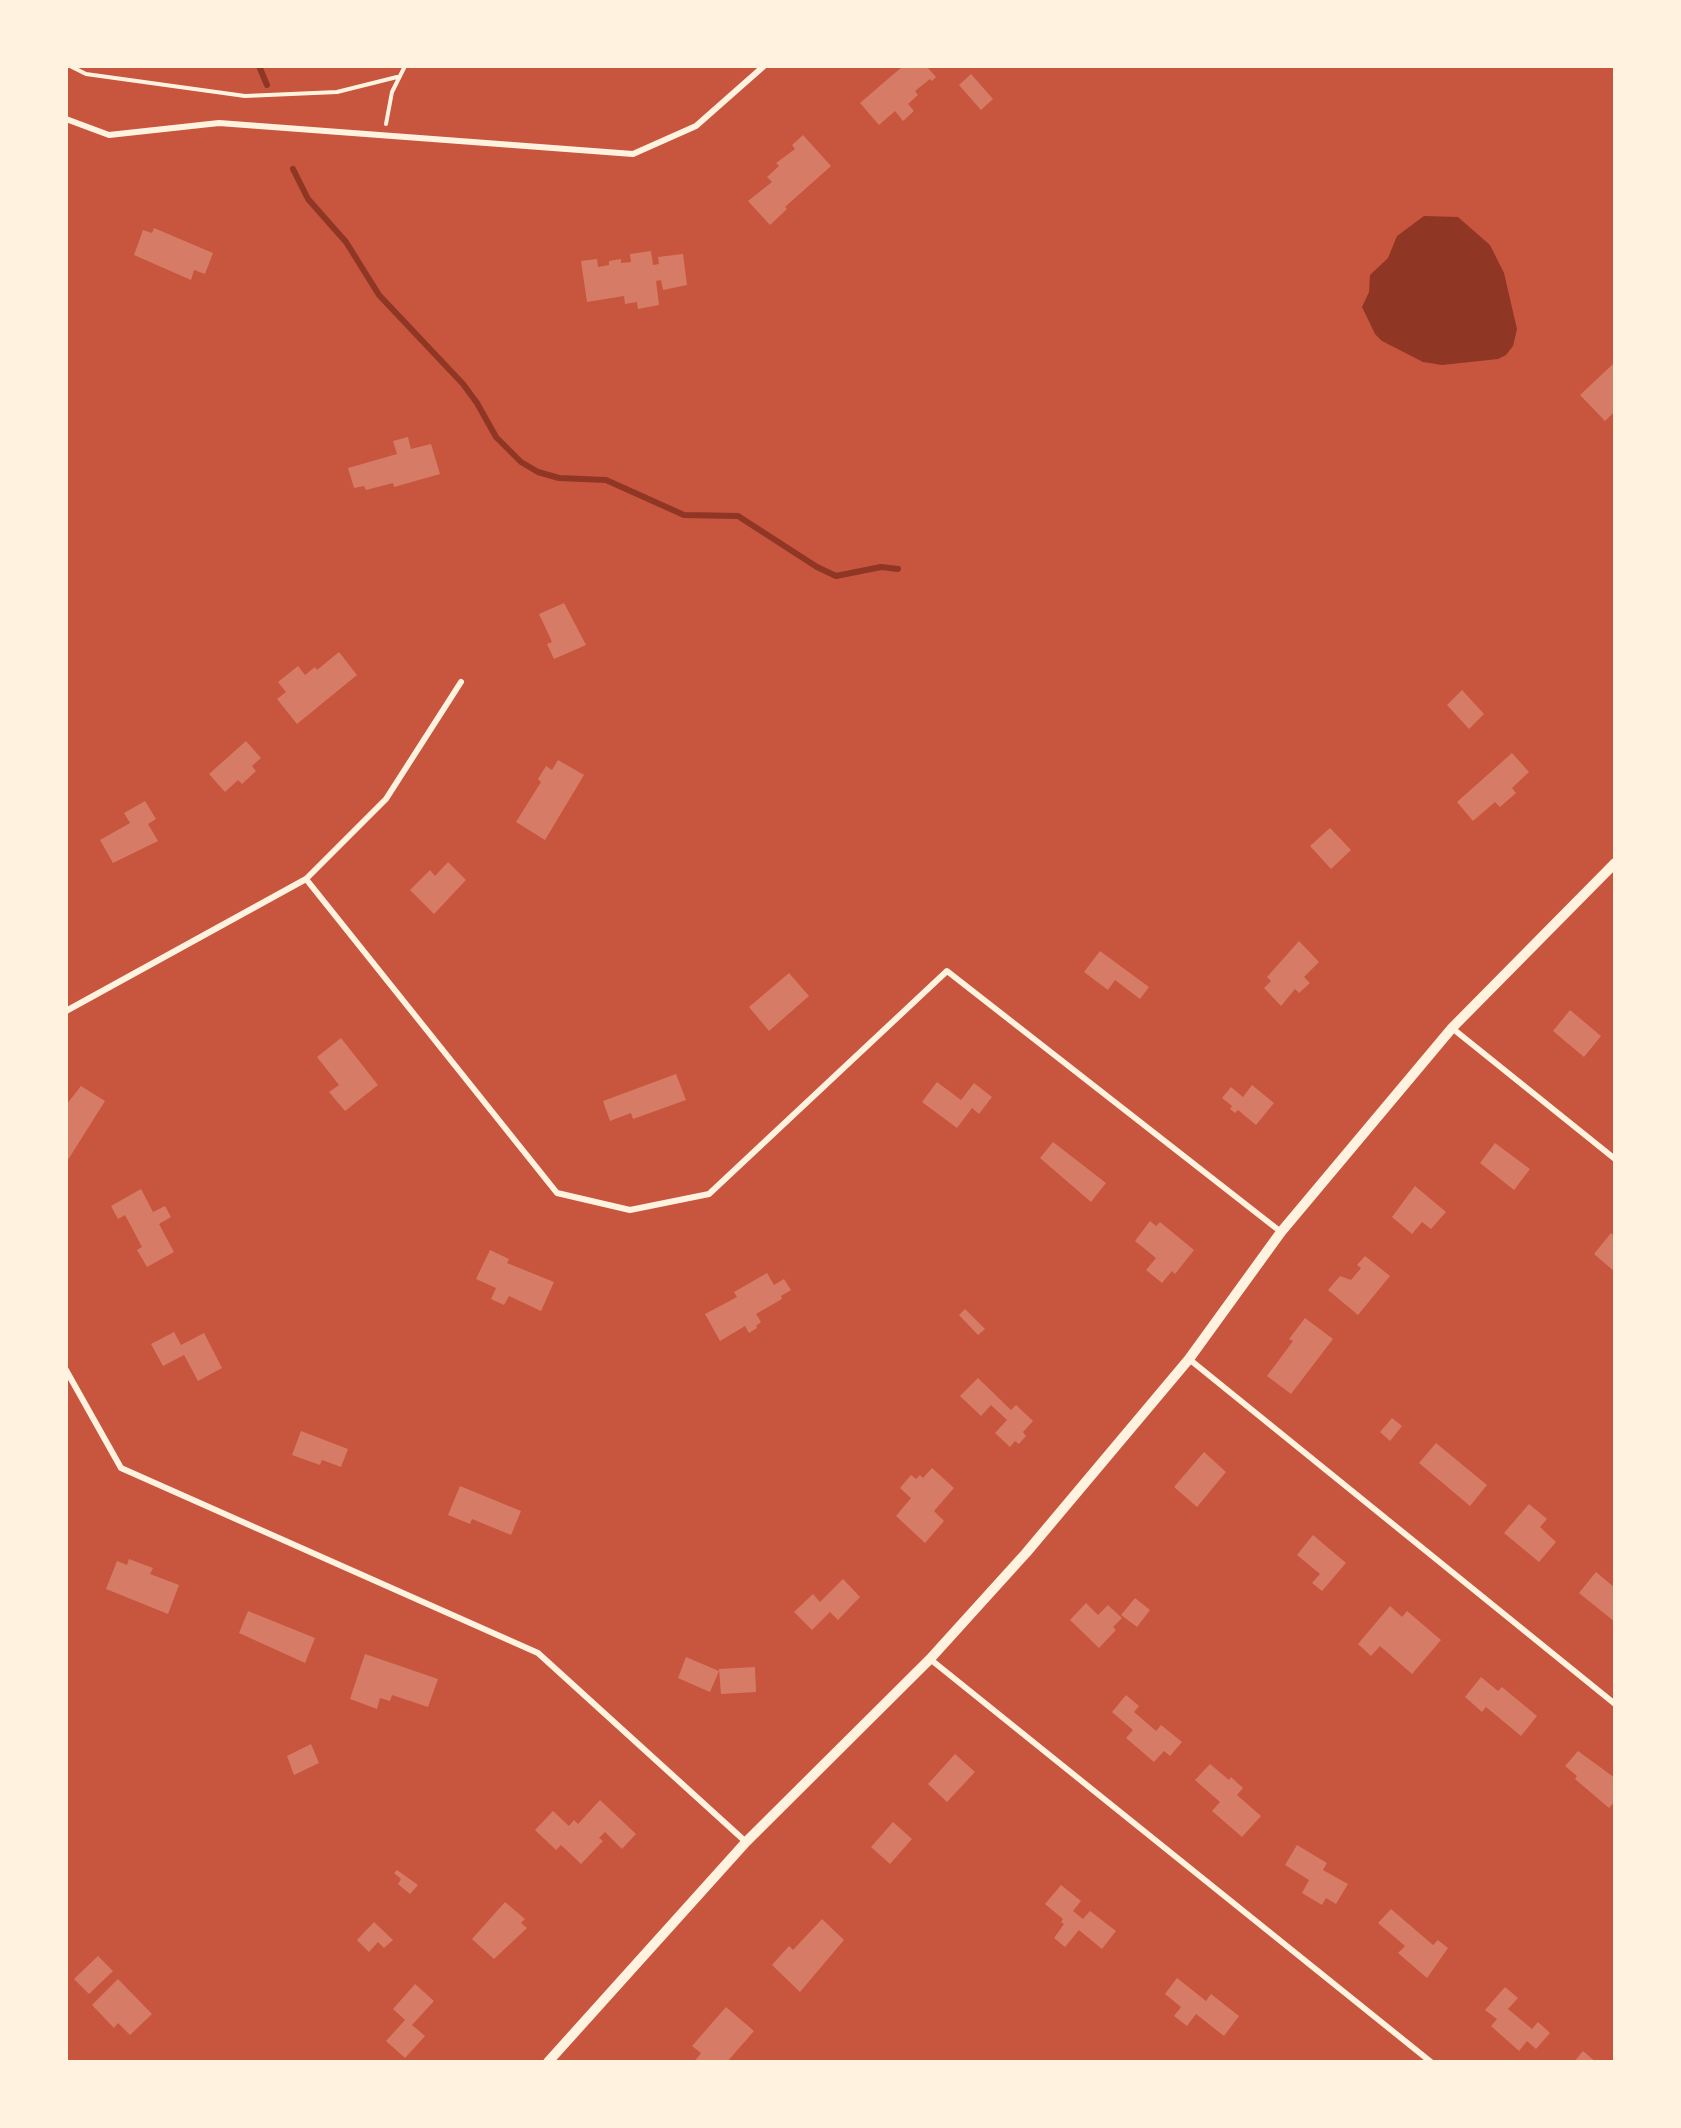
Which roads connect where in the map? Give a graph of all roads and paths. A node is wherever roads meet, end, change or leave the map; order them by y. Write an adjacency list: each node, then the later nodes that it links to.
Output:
1 (70, 66): 4 (path)
2 (405, 66): 4 (path)
3 (764, 66): 6 (street)
4 (398, 77): 6 (path)
5 (66, 119): 6 (street)
6 (383, 136)
7 (461, 682): 9 (street)
8 (1615, 863): 11 (street)
9 (306, 879): 10 (street); 13 (street)
10 (66, 1011)
11 (1452, 1028): 12 (street); 13 (street)
12 (1615, 1159)
13 (1281, 1232): 14 (street)
14 (1189, 1359): 16 (street); 17 (street)
15 (66, 1370): 18 (street)
16 (930, 1659): 18 (street); 20 (street)
17 (1615, 1704)
18 (746, 1842): 19 (street)
19 (548, 2062)
20 (1431, 2062)

